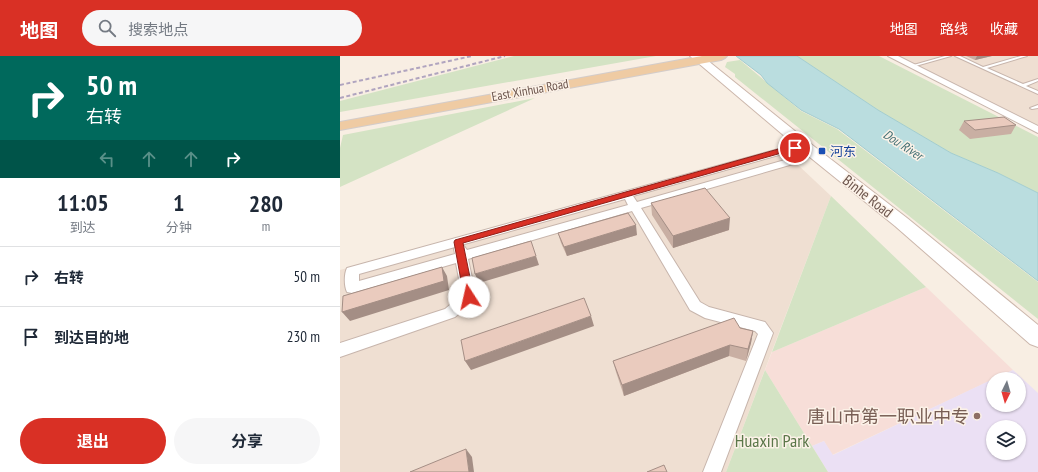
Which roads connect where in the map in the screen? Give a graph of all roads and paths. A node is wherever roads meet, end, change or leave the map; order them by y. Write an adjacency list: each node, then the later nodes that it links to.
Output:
1 (721, 56): 6 (main road, East Xinhua Road)
2 (892, 56): 7 (street)
3 (949, 56): 7 (lane)
4 (957, 56): 8 (lane)
5 (1025, 56): 8 (lane)
6 (696, 57): 14 (main road, East Xinhua Road); 15 (main road, East Xinhua Road); 17 (main road, Binhe Road)
7 (912, 66): 16 (street)
8 (983, 68): 10 (lane)
9 (1038, 80): 10 (lane)
10 (1022, 86): 11 (lane)
11 (1038, 93)
12 (1038, 106): 13 (lane)
13 (1032, 108)
14 (340, 121)
15 (340, 126)
16 (1038, 130)
17 (806, 147): 18 (street); 21 (main road, Binhe Road)
18 (630, 200): 19 (street); 20 (street); 23 (street)
19 (458, 242): 20 (street); 20 (street)
20 (462, 256): 22 (street)
21 (1038, 338)
22 (340, 350)
23 (712, 472)

